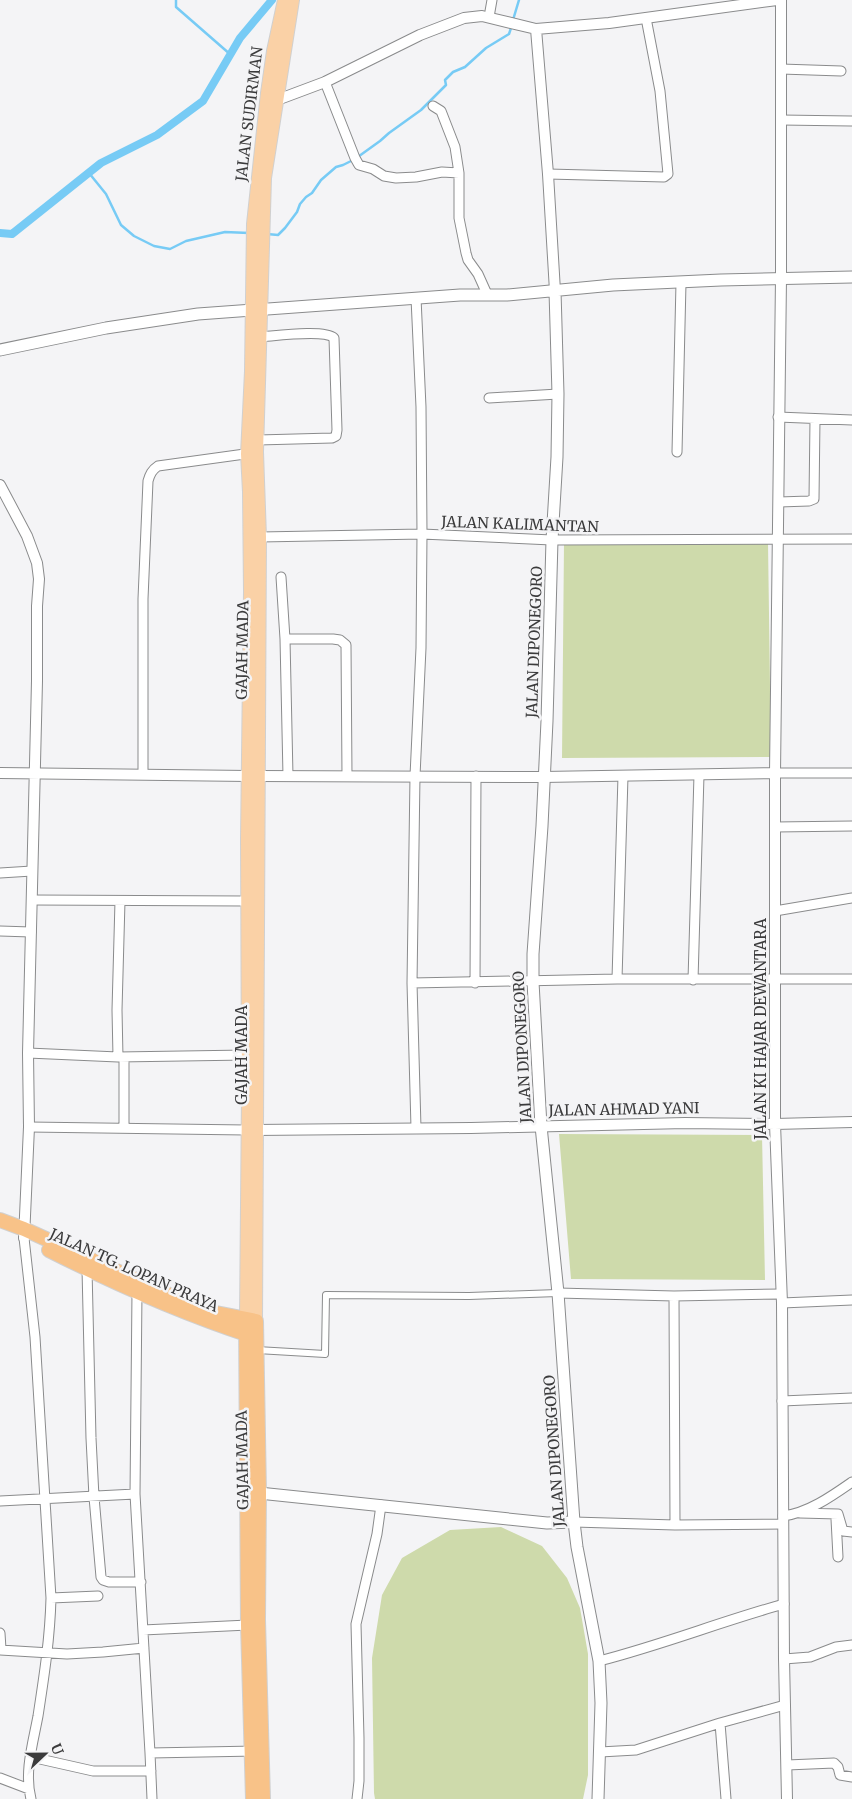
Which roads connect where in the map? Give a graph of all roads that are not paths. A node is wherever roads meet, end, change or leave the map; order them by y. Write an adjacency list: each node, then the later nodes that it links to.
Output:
1 (492, 0): 5 (street)
2 (777, 0): 6 (street)
3 (780, 0): 8 (street, JALAN KI HAJAR DEWANTARA)
4 (287, 4): 11 (main road); 17 (main road, JALAN SUDIRMAN)
5 (489, 17): 7 (street); 10 (street)
6 (646, 18): 7 (street); 16 (street)
7 (536, 29): 16 (street)
8 (781, 69): 9 (street); 13 (street, JALAN KI HAJAR DEWANTARA)
9 (841, 71)
10 (325, 82): 11 (street); 15 (street)
11 (277, 100): 17 (main road)
12 (433, 106): 15 (street)
13 (781, 120): 14 (street); 20 (street, JALAN KI HAJAR DEWANTARA)
14 (851, 120)
15 (459, 173): 23 (street)
16 (548, 174): 22 (street)
17 (258, 222): 18 (main road)
18 (258, 241): 25 (main road); 25 (main road)
19 (852, 277): 20 (main road)
20 (781, 278): 21 (main road); 30 (street, JALAN KI HAJAR DEWANTARA)
21 (681, 283): 22 (main road); 34 (street)
22 (555, 291): 23 (main road); 28 (main road, JALAN DIPONEGORO)
23 (487, 294): 24 (main road)
24 (416, 298): 25 (main road); 37 (street)
25 (256, 311): 26 (main road, GAJAH MADA); 27 (main road); 33 (main road, GAJAH MADA)
26 (260, 337): 33 (main road, GAJAH MADA); 33 (street)
27 (0, 350)
28 (558, 394): 29 (street); 40 (main road, JALAN DIPONEGORO)
29 (489, 398)
30 (778, 417): 31 (street); 36 (street, JALAN KI HAJAR DEWANTARA)
31 (815, 419): 32 (street); 36 (street)
32 (852, 420)
33 (254, 449): 38 (main road, GAJAH MADA); 43 (main road, GAJAH MADA); 48 (street)
34 (677, 452)
35 (0, 484): 47 (street)
36 (779, 502): 41 (street, JALAN KI HAJAR DEWANTARA)
37 (422, 534): 38 (street, JALAN KALIMANTAN); 40 (street, JALAN KALIMANTAN); 54 (street)
38 (260, 536): 43 (main road, GAJAH MADA)
39 (852, 539): 41 (street, JALAN KALIMANTAN)
40 (552, 540): 41 (street, JALAN KALIMANTAN); 57 (main road, JALAN DIPONEGORO)
41 (779, 540): 49 (street, JALAN KI HAJAR DEWANTARA)
42 (281, 578): 44 (street)
43 (254, 628): 51 (main road, GAJAH MADA)
44 (285, 639): 52 (street); 53 (street)
45 (0, 773): 47 (street)
46 (852, 773): 49 (street)
47 (34, 774): 48 (street); 60 (street)
48 (143, 774): 51 (street)
49 (775, 774): 50 (street); 59 (street, JALAN KI HAJAR DEWANTARA)
50 (699, 775): 56 (street); 73 (street)
51 (253, 776): 52 (street); 65 (main road, GAJAH MADA); 72 (main road, GAJAH MADA)
52 (288, 776): 53 (street)
53 (347, 776): 54 (street)
54 (415, 776): 55 (street); 75 (street)
55 (476, 776): 57 (street); 76 (street)
56 (623, 776): 57 (street); 70 (street)
57 (543, 777): 74 (main road, JALAN DIPONEGORO)
58 (852, 826): 59 (street)
59 (775, 827): 66 (street, JALAN KI HAJAR DEWANTARA)
60 (32, 871): 61 (street); 63 (street)
61 (0, 873)
62 (852, 898): 66 (street)
63 (32, 900): 64 (street); 68 (street)
64 (120, 901): 65 (street); 79 (street)
65 (246, 901): 72 (main road, GAJAH MADA)
66 (775, 911): 69 (street, JALAN KI HAJAR DEWANTARA)
67 (0, 931): 68 (street)
68 (31, 932): 77 (street)
69 (774, 978): 71 (street); 73 (street); 81 (street, JALAN KI HAJAR DEWANTARA)
70 (617, 979): 73 (street); 74 (street)
71 (852, 979)
72 (252, 980): 78 (main road, GAJAH MADA); 86 (main road, GAJAH MADA)
73 (693, 980)
74 (533, 982): 76 (street); 82 (main road, JALAN DIPONEGORO)
75 (412, 983): 76 (street); 85 (street)
76 (475, 983)
77 (28, 1053): 79 (street); 83 (street)
78 (247, 1056): 79 (street); 86 (main road, GAJAH MADA)
79 (121, 1057): 84 (street)
80 (852, 1122): 81 (street, JALAN AHMAD YANI)
81 (774, 1124): 82 (street, JALAN AHMAD YANI); 94 (street, JALAN KI HAJAR DEWANTARA)
82 (542, 1126): 85 (street, JALAN AHMAD YANI); 92 (main road, JALAN DIPONEGORO)
83 (29, 1127): 84 (street); 89 (street)
84 (124, 1128): 86 (street)
85 (416, 1128): 86 (street, JALAN AHMAD YANI)
86 (251, 1130): 96 (main road, GAJAH MADA)
87 (0, 1220): 89 (highway, JALAN TG. LOPAN PRAYA)
88 (0, 1228): 89 (highway, JALAN TG. LOPAN PRAYA)
89 (24, 1234): 90 (highway, JALAN TG. LOPAN PRAYA); 96 (highway, JALAN TG. LOPAN PRAYA); 104 (street)
90 (87, 1269): 91 (highway, JALAN TG. LOPAN PRAYA); 103 (street)
91 (137, 1292): 97 (highway, JALAN TG. LOPAN PRAYA); 102 (street)
92 (558, 1293): 93 (street); 97 (street); 110 (main road, JALAN DIPONEGORO)
93 (674, 1296): 94 (street); 111 (street)
94 (781, 1298): 95 (street); 99 (street, JALAN KI HAJAR DEWANTARA)
95 (852, 1300)
96 (251, 1320): 97 (highway, GAJAH MADA)
97 (253, 1340): 101 (highway, GAJAH MADA); 118 (highway, GAJAH MADA)
98 (852, 1398): 99 (street)
99 (782, 1401): 109 (street, JALAN KI HAJAR DEWANTARA)
100 (852, 1482): 107 (street)
101 (259, 1493): 106 (main road); 129 (highway, GAJAH MADA)
102 (135, 1494): 103 (street); 114 (street)
103 (94, 1497): 104 (street); 114 (street)
104 (44, 1500): 105 (street); 116 (street)
105 (0, 1501)
106 (381, 1505): 110 (main road); 142 (street)
107 (797, 1513): 108 (street); 109 (street)
108 (835, 1514): 112 (street); 113 (street)
109 (783, 1520): 111 (street); 117 (street, JALAN KI HAJAR DEWANTARA)
110 (574, 1522): 111 (street); 126 (main road, JALAN DIPONEGORO)
111 (675, 1525)
112 (852, 1532)
113 (838, 1557)
114 (141, 1582): 119 (street)
115 (98, 1596): 116 (street)
116 (51, 1598): 124 (street)
117 (784, 1604): 125 (street, JALAN KI HAJAR DEWANTARA); 126 (street)
118 (248, 1625): 119 (street); 129 (highway, GAJAH MADA)
119 (143, 1630): 122 (street)
120 (0, 1633): 123 (street)
121 (852, 1645): 125 (street)
122 (144, 1648): 124 (street); 131 (street)
123 (1, 1650): 124 (street)
124 (48, 1654): 132 (street)
125 (784, 1659): 127 (street, JALAN KI HAJAR DEWANTARA)
126 (599, 1661): 130 (main road, JALAN DIPONEGORO)
127 (785, 1705): 128 (street); 133 (street, JALAN KI HAJAR DEWANTARA)
128 (720, 1723): 130 (street); 144 (street)
129 (256, 1751): 131 (street); 140 (highway, GAJAH MADA); 141 (highway, GAJAH MADA)
130 (600, 1752): 143 (main road, JALAN DIPONEGORO)
131 (150, 1753): 134 (street)
132 (31, 1757): 134 (street); 137 (street)
133 (787, 1765): 135 (street); 145 (street, JALAN KI HAJAR DEWANTARA)
134 (151, 1771): 139 (street)
135 (852, 1777)
136 (0, 1778): 137 (street)
137 (30, 1789): 138 (street)
138 (31, 1799)
139 (152, 1799)
140 (253, 1799)
141 (263, 1799)
142 (357, 1799)
143 (598, 1799)
144 (726, 1799)
145 (787, 1799)

